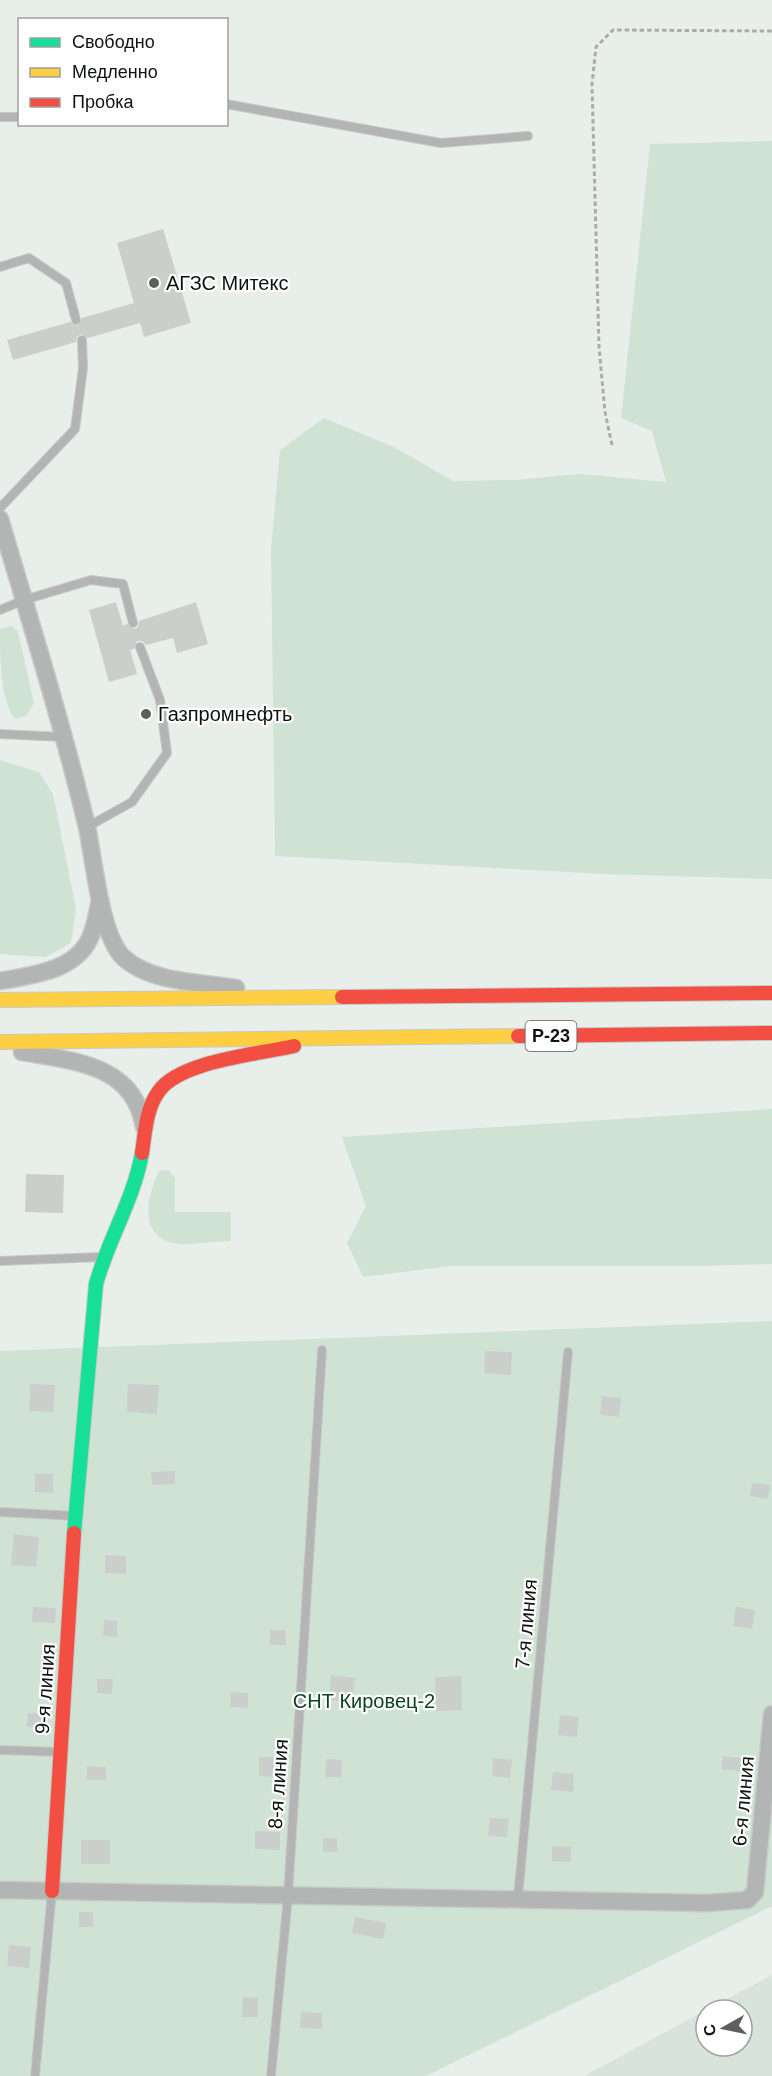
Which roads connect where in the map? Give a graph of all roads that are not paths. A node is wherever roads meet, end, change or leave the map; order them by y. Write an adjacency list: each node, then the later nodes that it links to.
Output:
1 (228, 104): 4 (lane)
2 (0, 117): 3 (lane)
3 (18, 117)
4 (528, 136)
5 (0, 267): 6 (lane)
6 (76, 320)
7 (82, 340): 8 (lane)
8 (0, 508)
9 (0, 519): 10 (street)
10 (24, 600): 11 (lane); 12 (lane); 15 (street)
11 (0, 610)
12 (133, 623)
13 (140, 647): 16 (lane)
14 (0, 734): 15 (lane)
15 (62, 737): 16 (street)
16 (87, 827): 17 (street)
17 (100, 900): 18 (street); 20 (street)
18 (0, 981)
19 (772, 993): 20 (main road, Р-23)
20 (295, 998): 21 (main road, Р-23)
21 (0, 1000)
22 (772, 1033): 23 (main road, Р-23)
23 (331, 1038): 24 (main road, Р-23); 26 (main road, 9-я линия)
24 (0, 1041)
25 (0, 1048): 26 (street)
26 (146, 1137): 27 (main road, 9-я линия)
27 (103, 1257): 28 (lane); 32 (main road, 9-я линия)
28 (0, 1261)
29 (322, 1350): 38 (lane, 8-я линия)
30 (568, 1352): 39 (lane, 7-я линия)
31 (0, 1512): 32 (lane)
32 (75, 1515): 35 (main road, 9-я линия)
33 (772, 1714): 39 (street, 6-я линия)
34 (0, 1750): 35 (lane)
35 (61, 1752): 37 (main road, 9-я линия)
36 (0, 1890): 37 (street)
37 (52, 1891): 38 (street); 40 (lane, 9-я линия)
38 (288, 1896): 39 (street); 41 (lane, 8-я линия)
39 (518, 1898)
40 (35, 2076)
41 (271, 2076)

